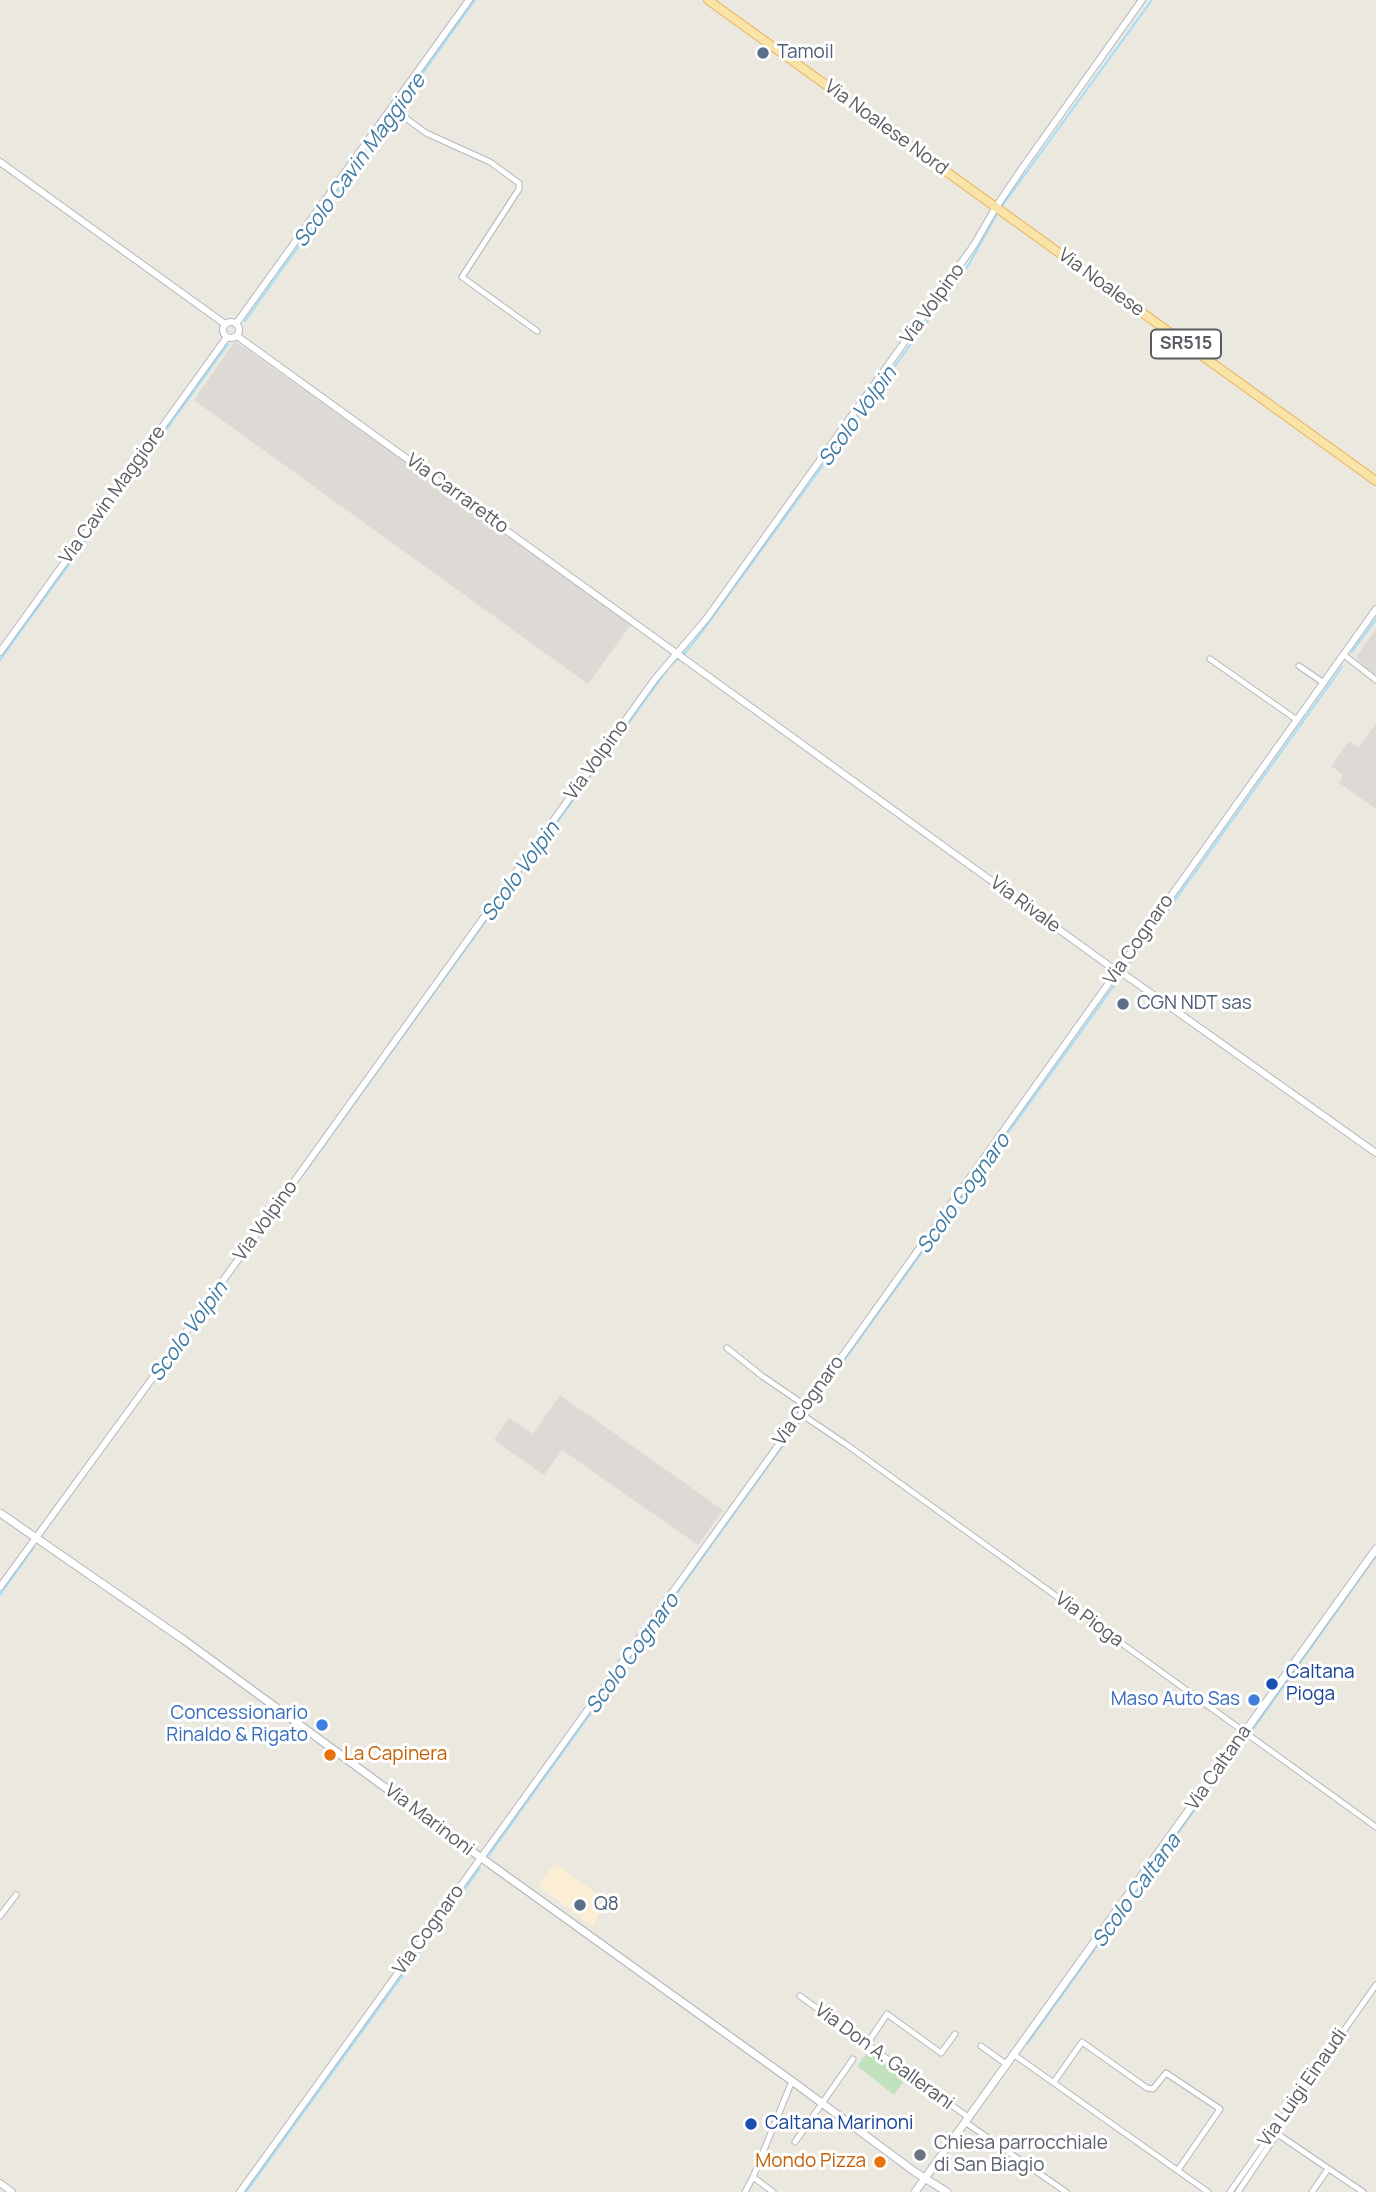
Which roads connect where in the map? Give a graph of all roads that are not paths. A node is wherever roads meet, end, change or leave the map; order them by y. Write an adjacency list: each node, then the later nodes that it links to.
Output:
1 (469, 0): 4 (street)
2 (708, 0): 6 (main road, Via Noalese Nord)
3 (1142, 0): 6 (street, Via Volpino)
4 (395, 110): 8 (street); 9 (street)
5 (0, 162): 7 (street)
6 (996, 207): 12 (main road, Via Noalese / SR515); 16 (street, Via Volpino)
7 (225, 324): 8 (street); 11 (street)
8 (236, 324): 10 (street)
9 (537, 331)
10 (237, 336): 11 (street); 16 (street, Via Carraretto)
11 (227, 337): 14 (street, Via Cavin Maggiore)
12 (1376, 481)
13 (1376, 609): 15 (street, Via Cognaro)
14 (0, 653)
15 (1344, 654): 19 (street); 20 (street, Via Cognaro)
16 (680, 655): 22 (street, Via Rivale); 28 (street, Via Volpino)
17 (1210, 659): 21 (street)
18 (1299, 666): 20 (street)
19 (1376, 680)
20 (1324, 683): 21 (street, Via Cognaro)
21 (1297, 720): 22 (street, Via Cognaro)
22 (1118, 971): 23 (street, Via Rivale); 25 (street, Via Cognaro)
23 (1376, 1153)
24 (727, 1348): 25 (street)
25 (806, 1406): 26 (street, Via Cognaro)
26 (801, 1414): 31 (street, Via Pioga); 33 (street, Via Cognaro)
27 (0, 1513): 28 (main road, Via Marinoni)
28 (34, 1538): 30 (street, Via Volpino); 33 (main road, Via Marinoni)
29 (1376, 1549): 31 (main road, Via Caltana)
30 (0, 1587)
31 (1244, 1731): 32 (street, Via Pioga); 41 (main road, Via Caltana)
32 (1376, 1827)
33 (481, 1858): 44 (main road, Via Marinoni); 56 (street, Via Cognaro)
34 (16, 1895): 35 (street)
35 (0, 1916)
36 (1376, 1985): 48 (street, Via Luigi Einaudi)
37 (800, 1996): 39 (street, Via Don A. Gallerani)
38 (955, 2034): 39 (street)
39 (867, 2044): 47 (street, Via Don A. Gallerani)
40 (981, 2046): 43 (street)
41 (1013, 2054): 43 (main road, Via Caltana); 45 (street)
42 (853, 2059): 46 (street)
43 (1006, 2064): 47 (main road, Via Caltana)
44 (792, 2081): 46 (main road, Via Marinoni); 52 (street)
45 (1054, 2082): 51 (street); 51 (street)
46 (823, 2104): 49 (street); 53 (main road, Via Marinoni)
47 (967, 2119): 53 (main road, Via Caltana); 61 (street, Via Don A. Gallerani)
48 (1275, 2132): 50 (street); 63 (street, Via Luigi Einaudi); 64 (street, Via Luigi Einaudi)
49 (795, 2142)
50 (1328, 2169): 65 (street); 66 (street)
51 (1178, 2170): 62 (street)
52 (753, 2177): 57 (street); 58 (street)
53 (925, 2178): 59 (main road, Via Caltana); 60 (main road, Via Marinoni)
54 (0, 2183): 55 (street)
55 (12, 2192)
56 (240, 2192)
57 (745, 2192)
58 (773, 2192)
59 (915, 2192)
60 (947, 2192)
61 (1066, 2192)
62 (1209, 2192)
63 (1230, 2192)
64 (1238, 2192)
65 (1312, 2192)
66 (1363, 2192)

